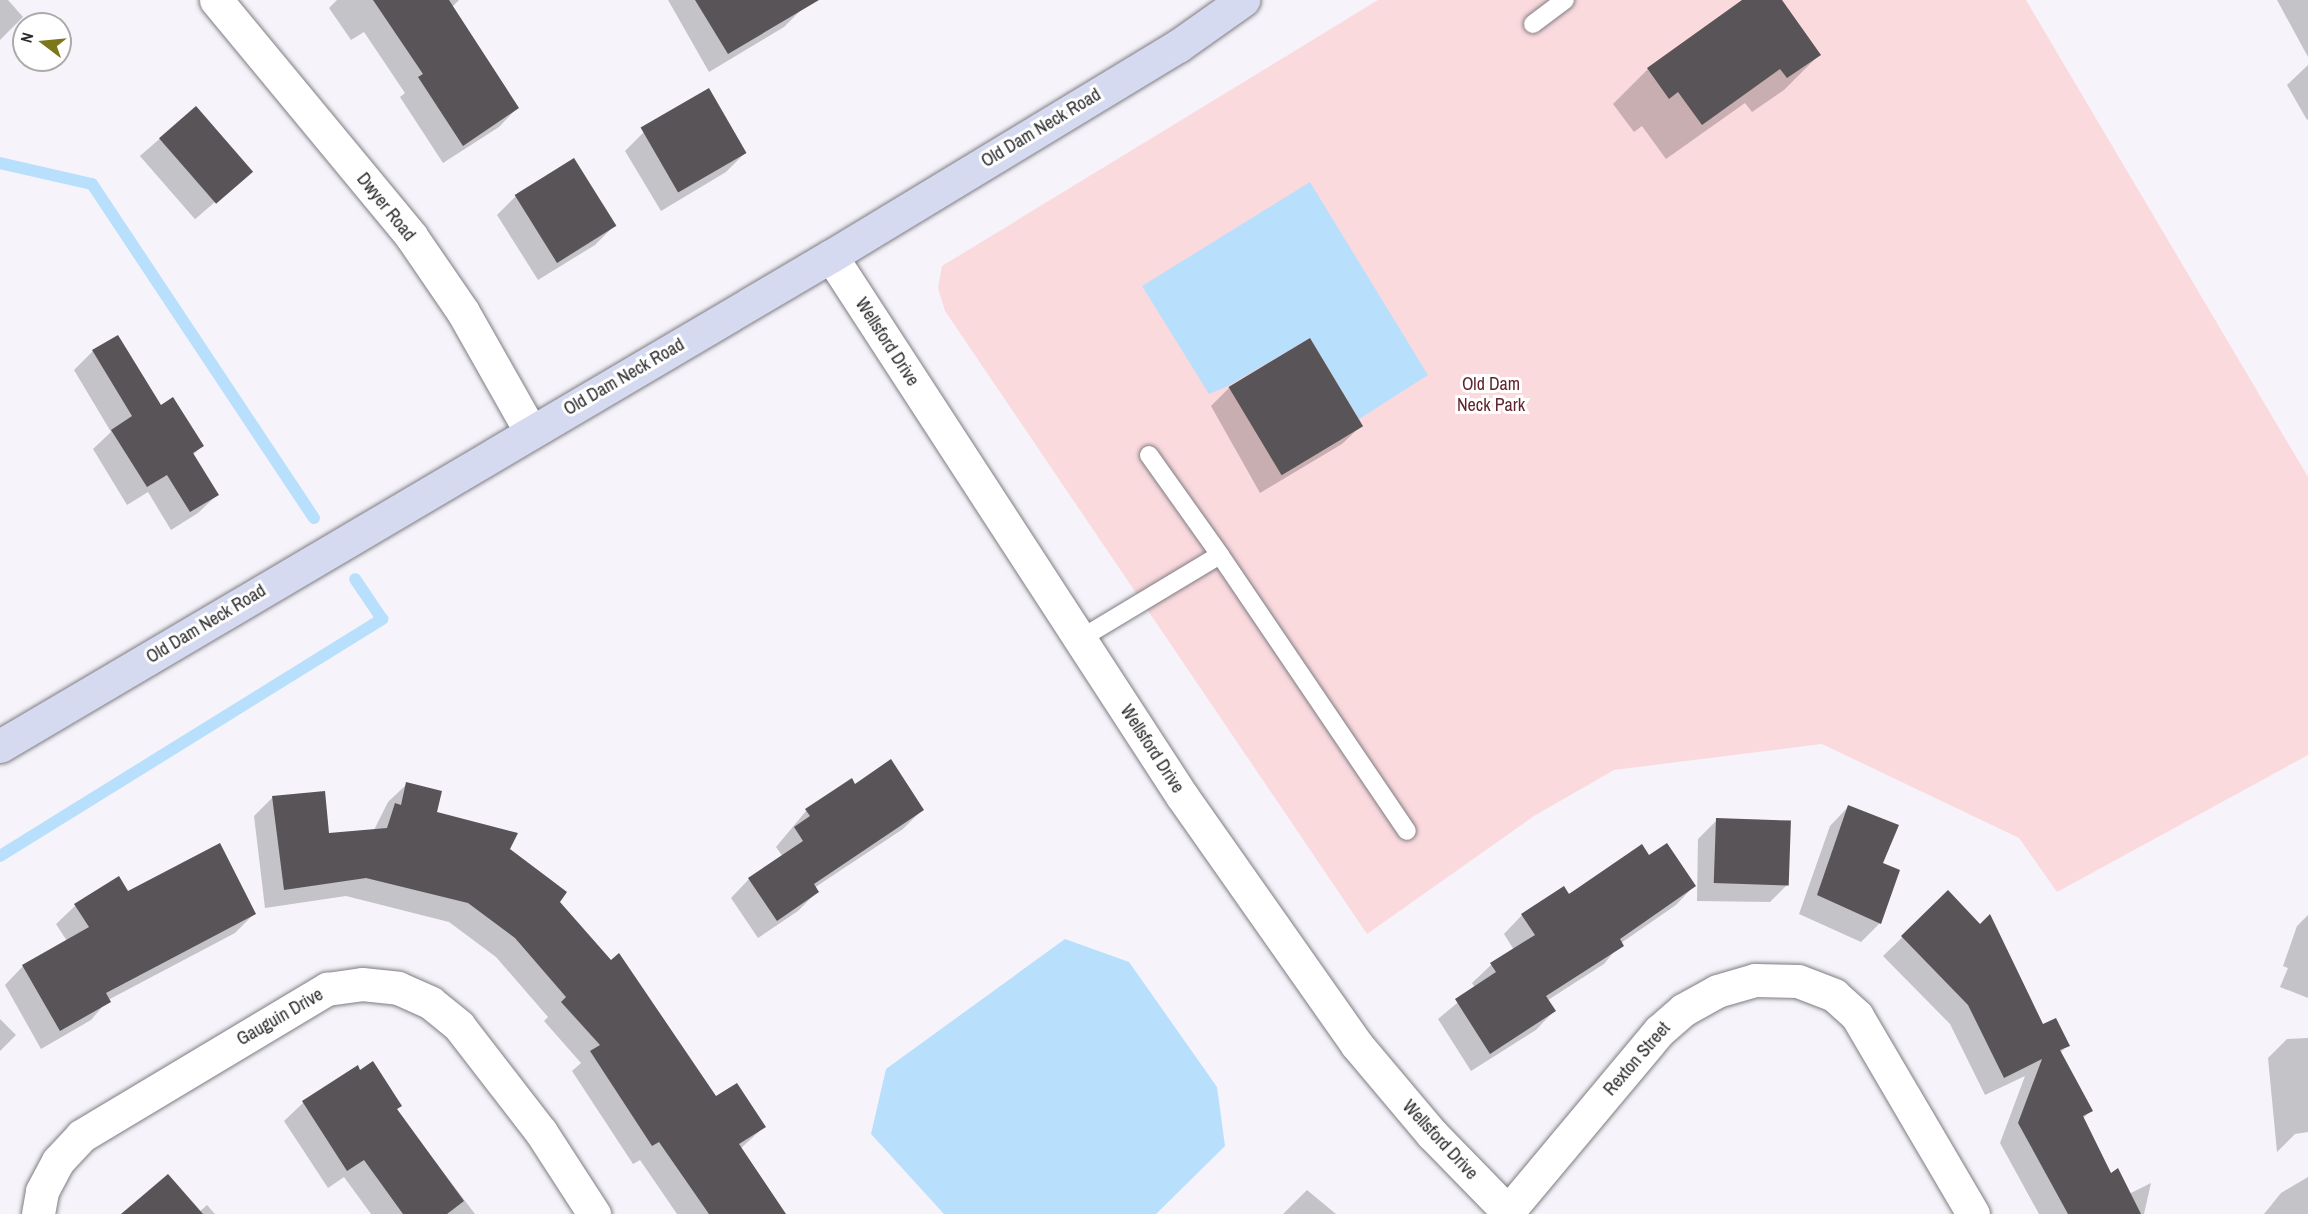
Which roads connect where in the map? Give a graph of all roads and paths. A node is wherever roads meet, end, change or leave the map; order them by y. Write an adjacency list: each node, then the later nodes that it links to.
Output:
1 (216, 0): 6 (street, Dwyer Road)
2 (1243, 0): 5 (street, Old Dam Neck Road)
3 (1565, 0): 4 (lane)
4 (1533, 24)
5 (831, 256): 6 (street, Old Dam Neck Road); 9 (street, Wellsford Drive)
6 (531, 432): 10 (street, Old Dam Neck Road)
7 (1149, 455): 8 (lane)
8 (1220, 555): 9 (lane); 11 (lane)
9 (1080, 639): 12 (street, Wellsford Drive)
10 (0, 746)
11 (1407, 831)
12 (1508, 1213): 15 (street, Rexton Street)
13 (38, 1214): 14 (street, Gauguin Drive)
14 (594, 1214)
15 (1973, 1214)

